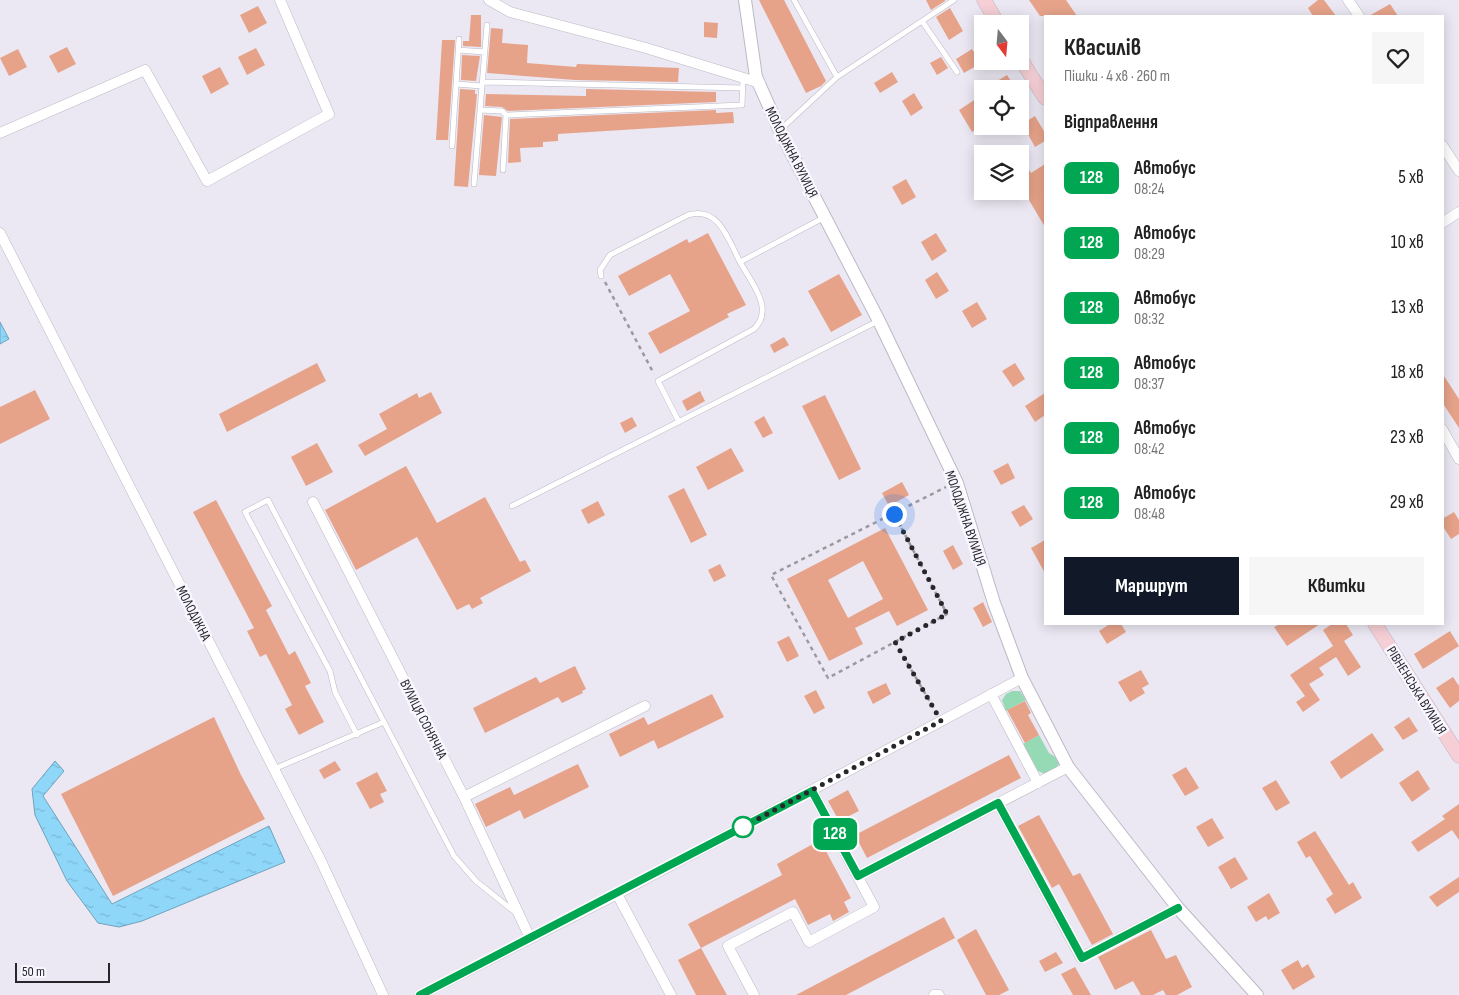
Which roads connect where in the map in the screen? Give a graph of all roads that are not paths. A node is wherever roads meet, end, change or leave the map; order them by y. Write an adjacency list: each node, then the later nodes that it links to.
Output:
1 (280, 0): 26 (street)
2 (489, 0): 18 (street)
3 (746, 0): 19 (street, МОЛОДІЖНА ВУЛИЦЯ)
4 (794, 0): 17 (lane)
5 (954, 0): 10 (lane)
6 (984, 0): 8 (main road)
7 (1348, 0): 9 (street)
8 (993, 15)
9 (1358, 15)
10 (922, 21): 16 (lane); 17 (lane)
11 (487, 25): 14 (lane)
12 (459, 39): 13 (lane)
13 (458, 50): 14 (lane); 20 (lane)
14 (485, 52): 21 (lane)
15 (1028, 70): 22 (main road)
16 (957, 72)
17 (837, 77): 25 (lane)
18 (743, 83): 19 (street); 21 (lane); 24 (lane)
19 (760, 83): 25 (street, МОЛОДІЖНА ВУЛИЦЯ)
20 (456, 84): 21 (lane); 27 (lane)
21 (482, 84): 23 (lane)
22 (1044, 96)
23 (480, 110): 24 (lane); 31 (lane)
24 (506, 115): 29 (lane)
25 (780, 131): 33 (street, МОЛОДІЖНА ВУЛИЦЯ)
26 (0, 132)
27 (452, 146)
28 (1444, 148): 30 (street)
29 (503, 170)
30 (1459, 171)
31 (474, 184)
32 (1459, 212): 34 (street)
33 (825, 217): 36 (lane); 38 (street, МОЛОДІЖНА ВУЛИЦЯ)
34 (1444, 222)
35 (0, 234): 51 (street, МОЛОДІЖНА)
36 (740, 262): 37 (lane); 39 (lane)
37 (601, 276)
38 (879, 321): 39 (lane); 45 (street, МОЛОДІЖНА ВУЛИЦЯ)
39 (679, 422): 43 (lane)
40 (1444, 433): 41 (street)
41 (1459, 459)
42 (313, 502): 55 (street, ВУЛИЦЯ СОНЯЧНА)
43 (512, 506)
44 (1376, 625): 50 (main road, РІВНЕНСЬКА ВУЛИЦЯ)
45 (1022, 678): 46 (street); 52 (street, МОЛОДІЖНА ВУЛИЦЯ)
46 (991, 694): 53 (street); 54 (street)
47 (645, 706): 55 (street)
48 (384, 722): 49 (lane); 49 (lane); 60 (lane)
49 (357, 735): 51 (lane)
50 (1459, 756)
51 (274, 768): 62 (street, МОЛОДІЖНА)
52 (1068, 768): 53 (street); 59 (street, МОЛОДІЖНА ВУЛИЦЯ)
53 (1038, 783): 56 (street)
54 (812, 791): 57 (street); 58 (street)
55 (464, 797): 60 (street, ВУЛИЦЯ СОНЯЧНА)
56 (998, 803): 57 (street); 59 (street)
57 (858, 876): 65 (street)
58 (617, 894): 61 (street); 64 (street)
59 (1178, 908): 68 (street, МОЛОДІЖНА ВУЛИЦЯ)
60 (519, 916): 61 (street, ВУЛИЦЯ СОНЯЧНА)
61 (530, 938): 63 (street)
62 (383, 995)
63 (420, 995)
64 (671, 995)
65 (754, 995)
66 (934, 995): 67 (street)
67 (938, 995)
68 (1257, 995)

